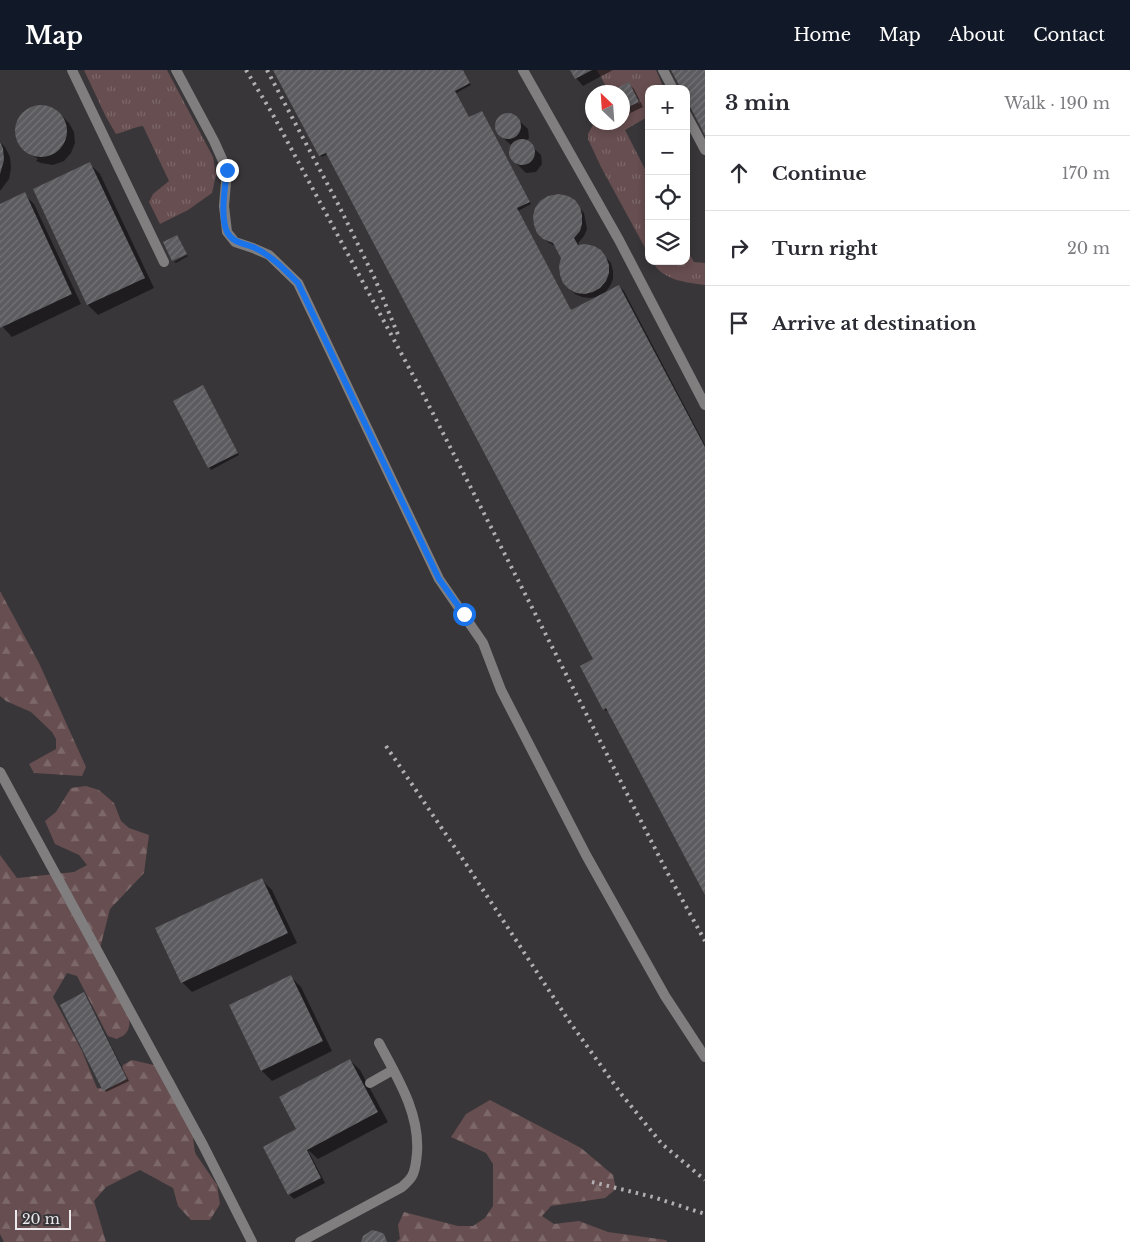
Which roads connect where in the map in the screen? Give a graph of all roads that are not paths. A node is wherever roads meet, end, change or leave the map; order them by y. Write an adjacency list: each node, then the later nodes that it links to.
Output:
1 (72, 70): 8 (lane)
2 (176, 70): 12 (lane)
3 (523, 70): 9 (lane)
4 (663, 70): 5 (lane)
5 (671, 85)
6 (690, 122): 7 (lane)
7 (705, 150)
8 (164, 262)
9 (705, 405)
10 (0, 772): 15 (lane)
11 (379, 1043): 13 (lane)
12 (705, 1057)
13 (393, 1070): 14 (lane); 16 (lane)
14 (370, 1083)
15 (252, 1242)
16 (300, 1242)

